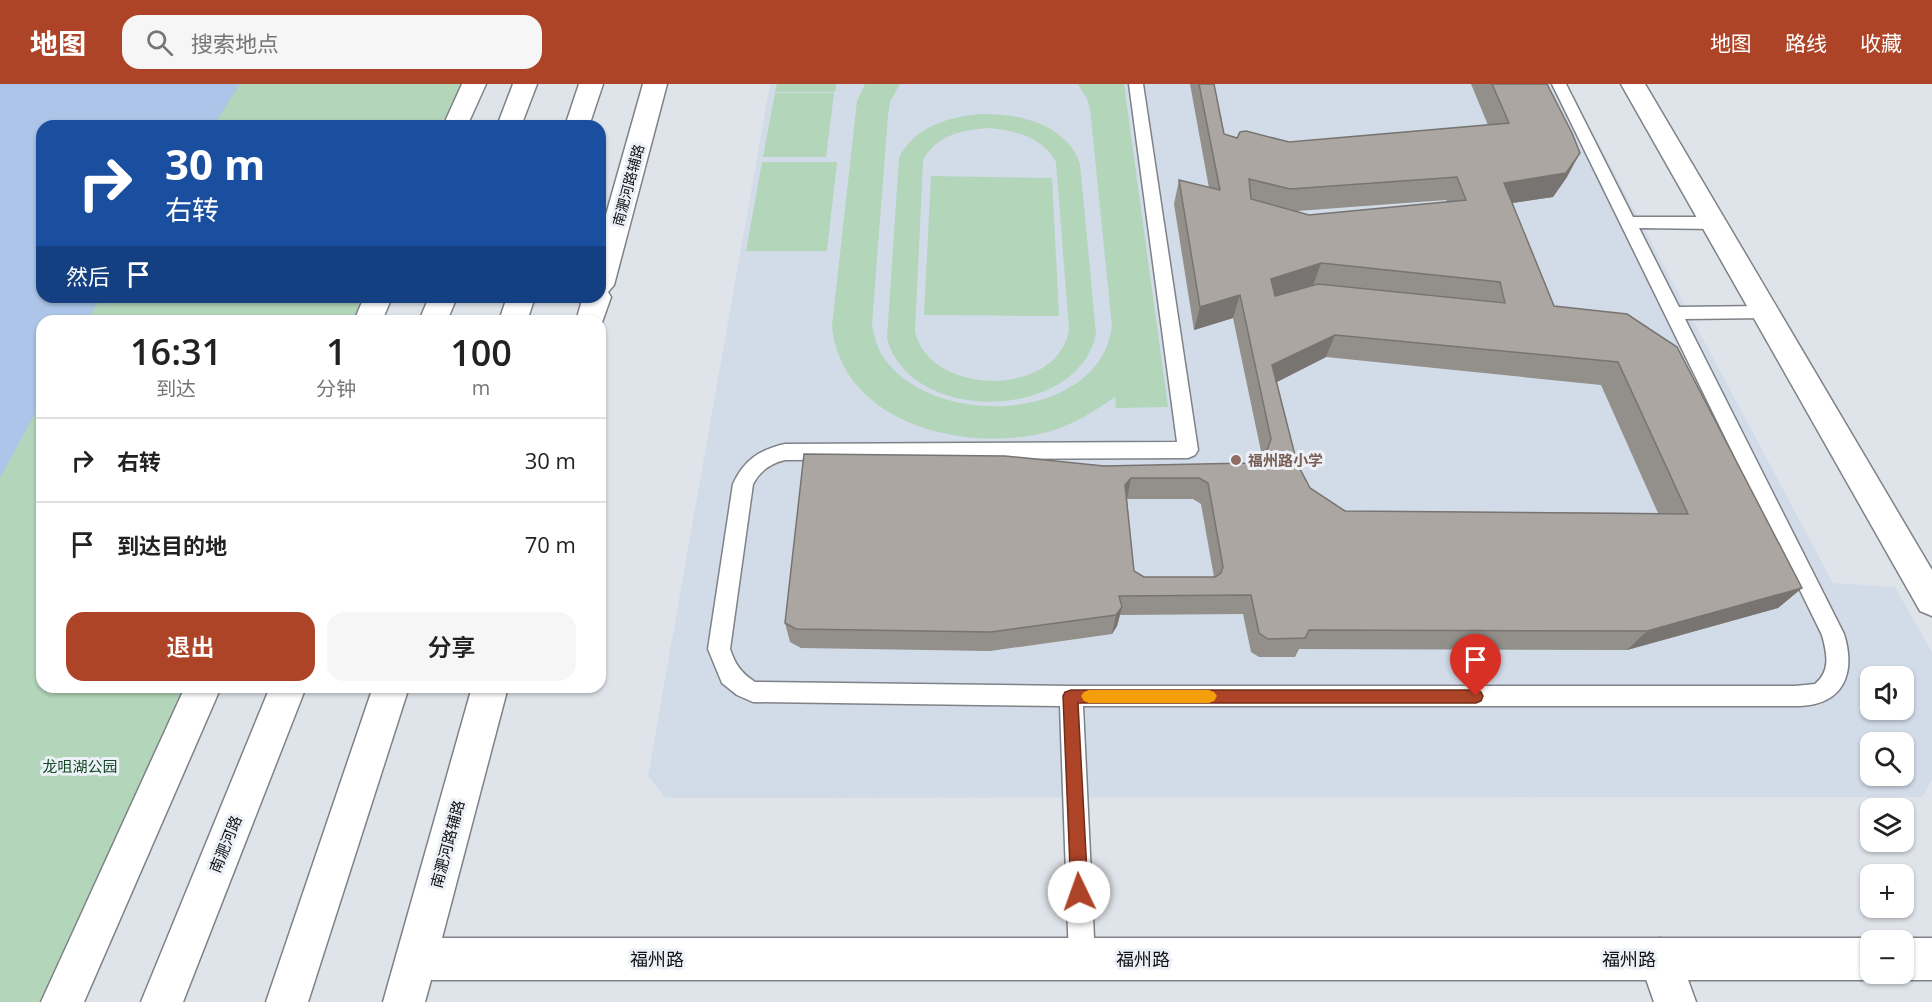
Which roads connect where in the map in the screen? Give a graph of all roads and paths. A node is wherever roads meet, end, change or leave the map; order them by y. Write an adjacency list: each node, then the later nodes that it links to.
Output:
1 (474, 84): 8 (street)
2 (525, 84): 9 (street)
3 (591, 84): 10 (street)
4 (655, 84): 13 (street, 南淝河路辅路)
5 (1136, 84): 21 (lane)
6 (1559, 84): 11 (lane)
7 (1633, 84): 12 (street)
8 (458, 120)
9 (511, 120)
10 (579, 120)
11 (1628, 222): 12 (lane); 15 (lane)
12 (1713, 223): 14 (street)
13 (606, 263)
14 (1765, 312): 15 (lane); 16 (street)
15 (1673, 314): 21 (lane)
16 (1932, 601)
17 (200, 693): 28 (street)
18 (286, 693): 29 (street, 南淝河路)
19 (390, 693): 30 (street)
20 (488, 693): 22 (street, 南淝河路辅路)
21 (1071, 696): 23 (lane)
22 (416, 959): 23 (street, 福州路); 31 (street, 南淝河路辅路)
23 (1082, 959): 24 (street, 福州路)
24 (1660, 959): 25 (street, 福州路); 32 (street)
25 (1860, 959)
26 (1914, 959): 27 (street)
27 (1932, 959)
28 (62, 1002)
29 (162, 1002)
30 (287, 1002)
31 (404, 1002)
32 (1675, 1002)

